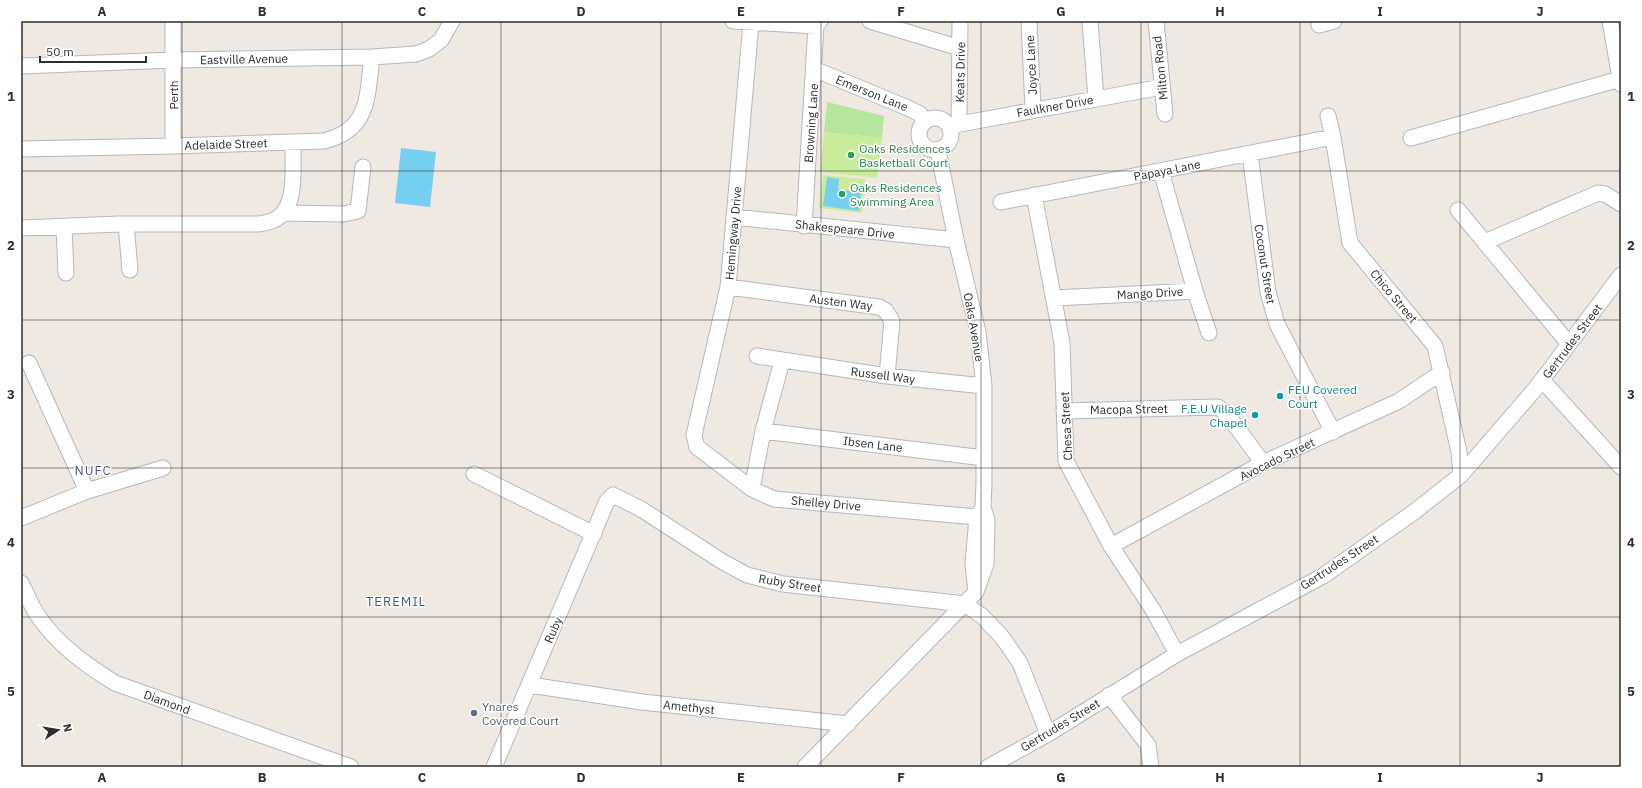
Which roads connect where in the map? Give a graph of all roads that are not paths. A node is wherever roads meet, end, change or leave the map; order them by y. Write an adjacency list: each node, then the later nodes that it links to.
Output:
1 (173, 21): 16 (street, Perth)
2 (452, 21): 15 (street, Eastville Avenue)
3 (733, 21): 11 (street)
4 (870, 21): 14 (street)
5 (960, 21): 14 (street, Keats Drive)
6 (1029, 21): 22 (street, Joyce Lane)
7 (1090, 21): 21 (street)
8 (1156, 21): 20 (street, Milton Road)
9 (1334, 21): 13 (street)
10 (1610, 21): 19 (street)
11 (751, 23): 12 (street); 41 (street, Hemingway Drive)
12 (818, 24): 18 (street, Browning Lane)
13 (1318, 25)
14 (960, 48): 26 (street, Keats Drive)
15 (372, 57): 16 (street, Eastville Avenue); 29 (street, Adelaide Street)
16 (173, 60): 17 (street, Eastville Avenue); 30 (street, Perth)
17 (21, 66)
18 (814, 70): 25 (street, Emerson Lane); 44 (street, Browning Lane)
19 (1620, 81): 28 (street)
20 (1162, 87): 21 (street, Faulkner Drive); 23 (street, Milton Road)
21 (1096, 99): 22 (street, Faulkner Drive)
22 (1033, 109): 26 (street, Faulkner Drive)
23 (1165, 114)
24 (1328, 116): 27 (street, Chico Street)
25 (925, 122): 26 (street); 32 (street)
26 (954, 125): 32 (street)
27 (1333, 137): 33 (street, Papaya Lane); 59 (street, Chico Street)
28 (1410, 138)
29 (293, 142): 30 (street, Adelaide Street); 40 (street)
30 (173, 146): 31 (street, Adelaide Street)
31 (21, 149)
32 (938, 150): 46 (street, Oaks Avenue)
33 (1250, 154): 35 (street, Papaya Lane); 65 (street, Coconut Street)
34 (363, 167): 40 (street)
35 (1161, 171): 36 (street, Papaya Lane); 52 (street, Mango Drive)
36 (1034, 196): 37 (street, Papaya Lane); 53 (street, Chesa Street)
37 (1001, 202)
38 (1621, 204): 47 (street)
39 (1458, 210): 47 (street)
40 (283, 213): 42 (street)
41 (734, 217): 44 (street, Shakespeare Drive); 51 (street, Hemingway Drive)
42 (126, 224): 43 (street); 48 (street)
43 (64, 226): 45 (street); 49 (street)
44 (804, 226): 46 (street, Shakespeare Drive)
45 (21, 228)
46 (956, 240): 62 (street, Oaks Avenue)
47 (1485, 242): 55 (street)
48 (130, 270)
49 (66, 273)
50 (1621, 275): 55 (street, Gertrudes Street)
51 (728, 287): 60 (street, Austen Way); 66 (street, Hemingway Drive)
52 (1195, 291): 53 (street, Mango Drive); 54 (street)
53 (1054, 298): 63 (street, Chesa Street)
54 (1209, 332)
55 (1569, 344): 61 (street, Gertrudes Street)
56 (757, 356): 57 (street, Russell Way)
57 (782, 361): 60 (street, Russell Way); 64 (street)
58 (29, 363): 74 (street)
59 (1442, 372): 65 (street, Avocado Street); 72 (street, Chico Street)
60 (887, 376): 62 (street, Russell Way)
61 (1542, 380): 69 (street); 72 (street, Gertrudes Street)
62 (984, 386): 67 (street, Oaks Avenue)
63 (1064, 411): 68 (street, Macopa Street); 79 (street, Chesa Street)
64 (763, 431): 67 (street, Ibsen Lane); 73 (street)
65 (1333, 432): 68 (street, Avocado Street)
66 (695, 440): 73 (street, Shelley Drive)
67 (984, 458): 76 (street, Oaks Avenue)
68 (1263, 463): 79 (street, Avocado Street)
69 (1621, 467)
70 (163, 468): 74 (street)
71 (474, 474): 78 (street)
72 (1461, 475): 82 (street, Gertrudes Street)
73 (752, 489): 76 (street, Shelley Drive)
74 (87, 491): 77 (street)
75 (613, 495): 78 (street, Ruby); 81 (street, Ruby Street)
76 (980, 512): 81 (street, Oaks Avenue)
77 (21, 518)
78 (594, 534): 83 (street, Ruby)
79 (1111, 546): 82 (street, Chesa Street)
80 (21, 583): 87 (street, Diamond)
81 (965, 604): 85 (street, Oaks Avenue); 86 (street)
82 (1178, 654): 84 (street, Gertrudes Street)
83 (530, 685): 85 (street, Amethyst); 88 (street, Ruby)
84 (1109, 696): 86 (street, Gertrudes Street); 91 (street)
85 (848, 724): 89 (street, Oaks Avenue)
86 (1048, 734): 90 (street, Gertrudes Street)
87 (351, 767)
88 (494, 767)
89 (804, 767)
90 (988, 767)
91 (1151, 767)

